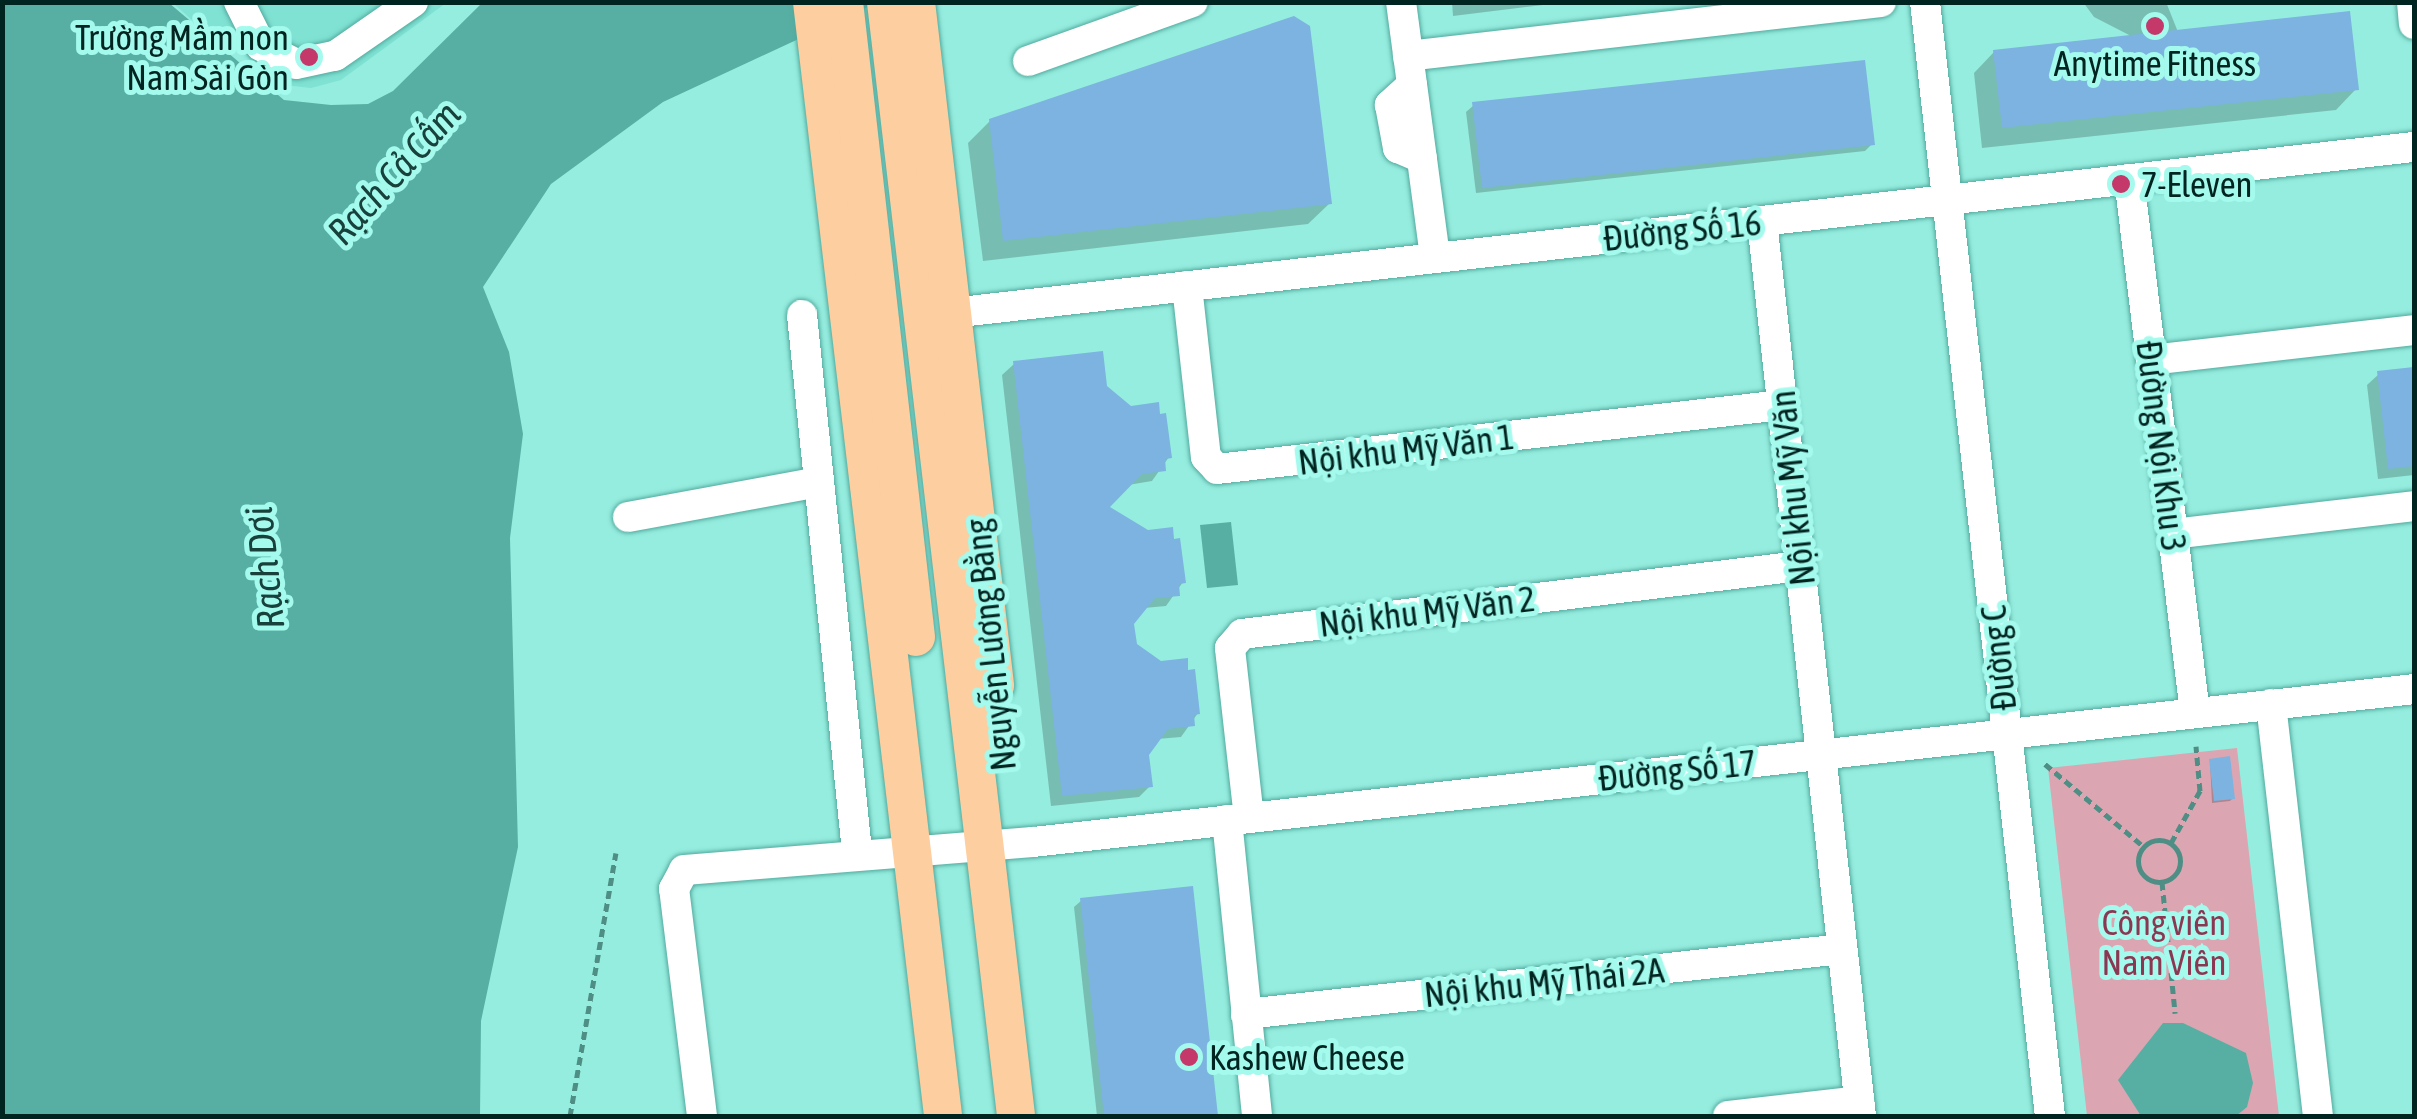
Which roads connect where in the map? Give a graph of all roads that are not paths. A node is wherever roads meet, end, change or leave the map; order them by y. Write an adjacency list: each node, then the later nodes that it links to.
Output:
1 (239, 2): 2 (street)
2 (413, 2)
3 (812, 2): 17 (main road)
4 (844, 2): 17 (main road)
5 (886, 2): 16 (main road)
6 (916, 2): 16 (main road)
7 (1193, 2): 13 (street)
8 (1400, 2): 14 (street)
9 (1881, 2): 14 (street)
10 (1925, 2): 19 (street, Đường C)
11 (2412, 2): 12 (street)
12 (2414, 24)
13 (1028, 61)
14 (1410, 71): 21 (street)
15 (2414, 147): 18 (street, Đường Số 16)
16 (918, 174): 23 (main road, Nguyễn Lương Bằng)
17 (852, 180): 40 (main road, Nguyễn Lương Bằng)
18 (2129, 180): 19 (street, Đường Số 16); 26 (street, Đường Nội Khu 3)
19 (1948, 200): 20 (street, Đường Số 16); 36 (street, Đường C)
20 (1762, 221): 21 (street, Đường Số 16); 27 (street, Nội khu Mỹ Văn)
21 (1436, 258): 22 (street, Đường Số 16)
22 (1187, 286): 23 (street, Đường Số 16); 27 (street, Nội khu Mỹ Văn 1)
23 (935, 314): 39 (main road, Nguyễn Lương Bằng)
24 (802, 315): 28 (street)
25 (2414, 330): 26 (street)
26 (2151, 360): 31 (street, Đường Nội Khu 3)
27 (1782, 405): 32 (street, Nội khu Mỹ Văn)
28 (818, 482): 30 (street); 41 (street)
29 (2414, 506): 31 (street)
30 (628, 517)
31 (2172, 534): 35 (street, Đường Nội Khu 3)
32 (1800, 566): 37 (street, Nội khu Mỹ Văn); 38 (street, Nội khu Mỹ Văn 2)
33 (2414, 689): 34 (street, Đường Số 17)
34 (2272, 704): 35 (street, Đường Số 17); 53 (street)
35 (2195, 713): 36 (street, Đường Số 17)
36 (2006, 734): 37 (street, Đường Số 17); 52 (street, Đường C)
37 (1821, 754): 38 (street, Đường Số 17); 42 (street, Nội khu Mỹ Văn)
38 (1238, 819): 39 (street, Đường Số 17); 43 (street, Nội khu Mỹ Văn 2)
39 (998, 844): 40 (street, Đường Số 17); 48 (main road, Nguyễn Lương Bằng); 49 (main road, Nguyễn Lương Bằng)
40 (926, 848): 41 (street, Đường Số 17); 46 (main road, Nguyễn Lương Bằng); 47 (main road, Nguyễn Lương Bằng)
41 (858, 852): 45 (street, Đường Số 17)
42 (1842, 949): 43 (street, Nội khu Mỹ Thái 2A); 44 (street, Nội khu Mỹ Văn)
43 (1246, 1014): 50 (street, Nội khu Mỹ Văn 2)
44 (1860, 1109): 51 (street)
45 (702, 1116)
46 (944, 1116)
47 (969, 1116)
48 (1016, 1116)
49 (1041, 1116)
50 (1256, 1116)
51 (1728, 1116)
52 (2050, 1116)
53 (2318, 1116)

